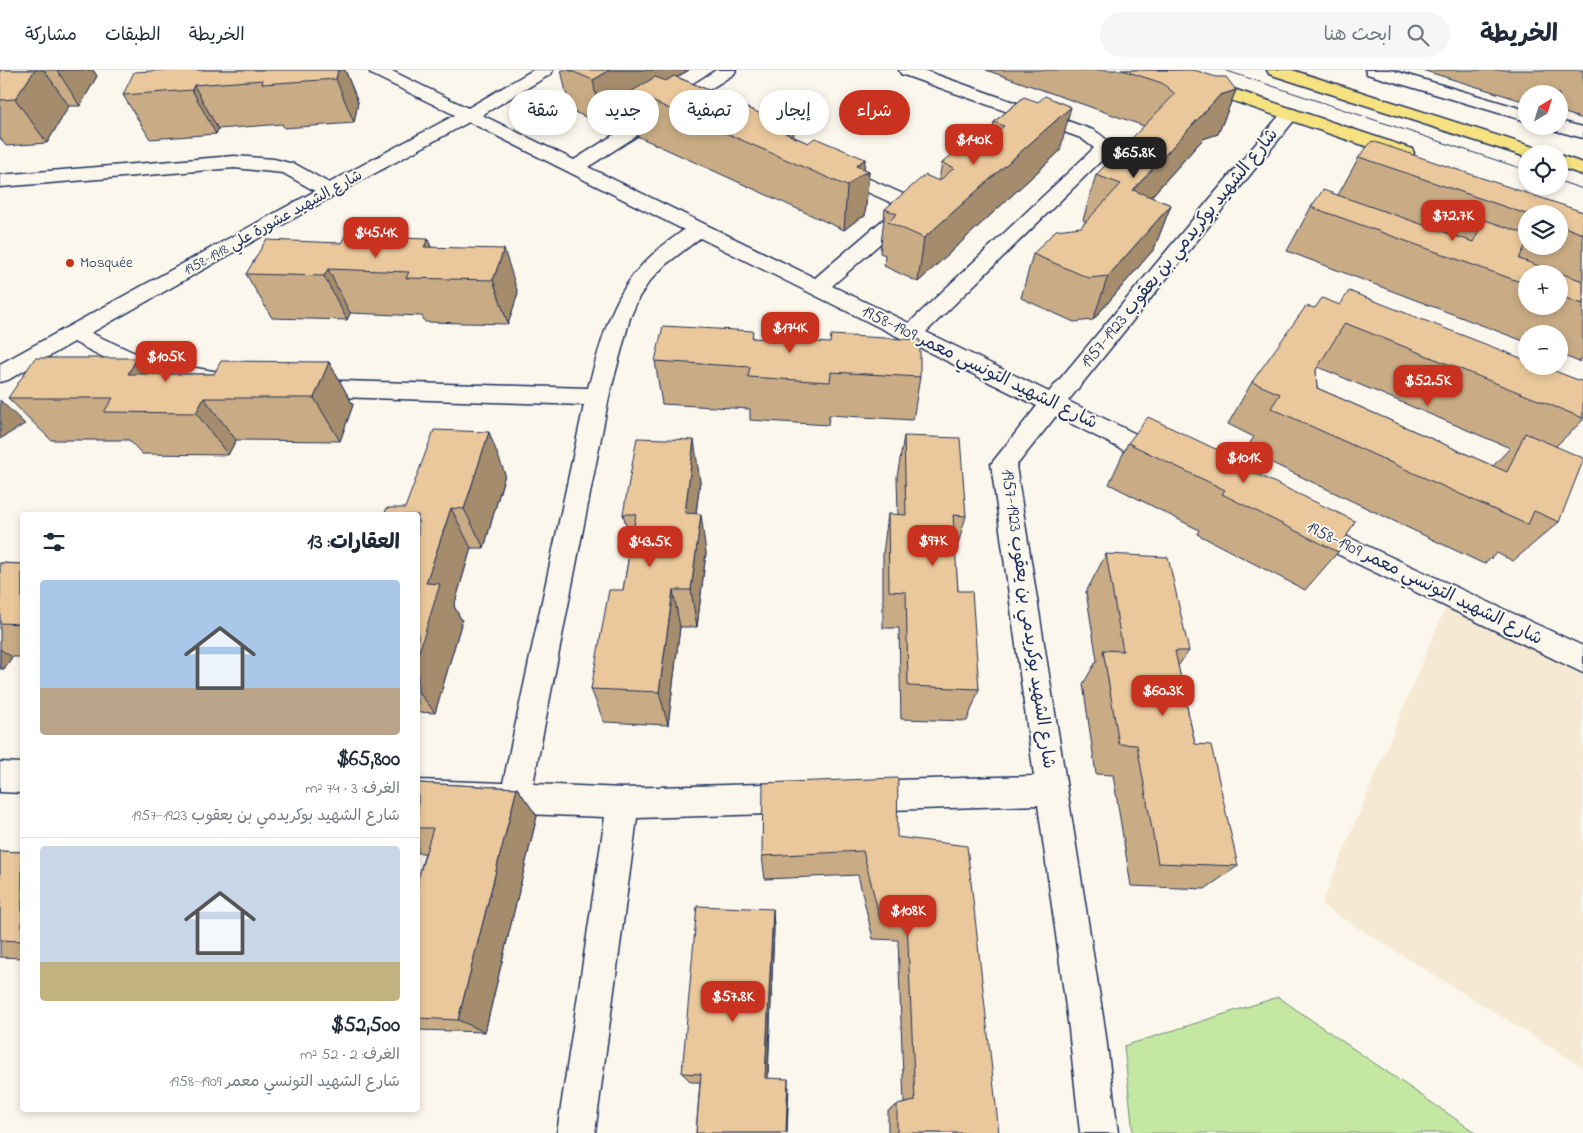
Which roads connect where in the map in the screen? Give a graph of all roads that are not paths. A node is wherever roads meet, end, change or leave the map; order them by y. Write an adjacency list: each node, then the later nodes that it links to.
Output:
1 (377, 70): 12 (street, شارع الشهيد التونسي معمر 1909-1958)
2 (545, 70): 12 (street, شارع الشهيد عشورة علي 1918-1958)
3 (728, 70): 8 (street)
4 (907, 70): 28 (street)
5 (1160, 70): 10 (main road)
6 (1275, 70): 15 (main road)
7 (1373, 70): 11 (street)
8 (696, 90)
9 (669, 107): 19 (street)
10 (1290, 114): 16 (main road); 33 (street, شارع الشهيد بوكريدمي بن يعقوب 1923-1957)
11 (1518, 114)
12 (469, 115): 19 (street, شارع الشهيد التونسي معمر 1909-1958); 22 (street, شارع الشهيد عشورة علي 1918-1958)
13 (1568, 129): 14 (street)
14 (1583, 133)
15 (1518, 148)
16 (1422, 159)
17 (813, 161): 24 (street)
18 (1568, 164): 20 (main road)
19 (575, 167): 25 (street, شارع الشهيد التونسي معمر 1909-1958)
20 (1583, 169)
21 (0, 181): 22 (street)
22 (328, 191): 27 (street, شارع الشهيد عشورة علي 1918-1958)
23 (926, 192): 24 (street)
24 (912, 205): 26 (street)
25 (697, 230): 26 (street, شارع الشهيد التونسي معمر 1909-1958); 32 (street)
26 (817, 287): 28 (street, شارع الشهيد التونسي معمر 1909-1958)
27 (73, 332): 29 (street, شارع الشهيد عشورة علي 1918-1958); 30 (street)
28 (911, 334): 33 (street, شارع الشهيد التونسي معمر 1909-1958)
29 (0, 374)
30 (241, 382)
31 (286, 387): 32 (street)
32 (598, 397): 41 (street)
33 (1052, 405): 34 (street, شارع الشهيد التونسي معمر 1909-1958); 39 (street, شارع الشهيد بوكريدمي بن يعقوب 1923-1957)
34 (1177, 466)
35 (1292, 520): 36 (street, شارع الشهيد التونسي معمر 1909-1958)
36 (1583, 660)
37 (0, 777): 38 (street)
38 (20, 778)
39 (1052, 790): 42 (street); 44 (street, شارع الشهيد بوكريدمي بن يعقوب 1923-1957)
40 (420, 795): 41 (street)
41 (515, 799): 42 (street)
42 (623, 803): 43 (street)
43 (576, 1133)
44 (1099, 1133)

